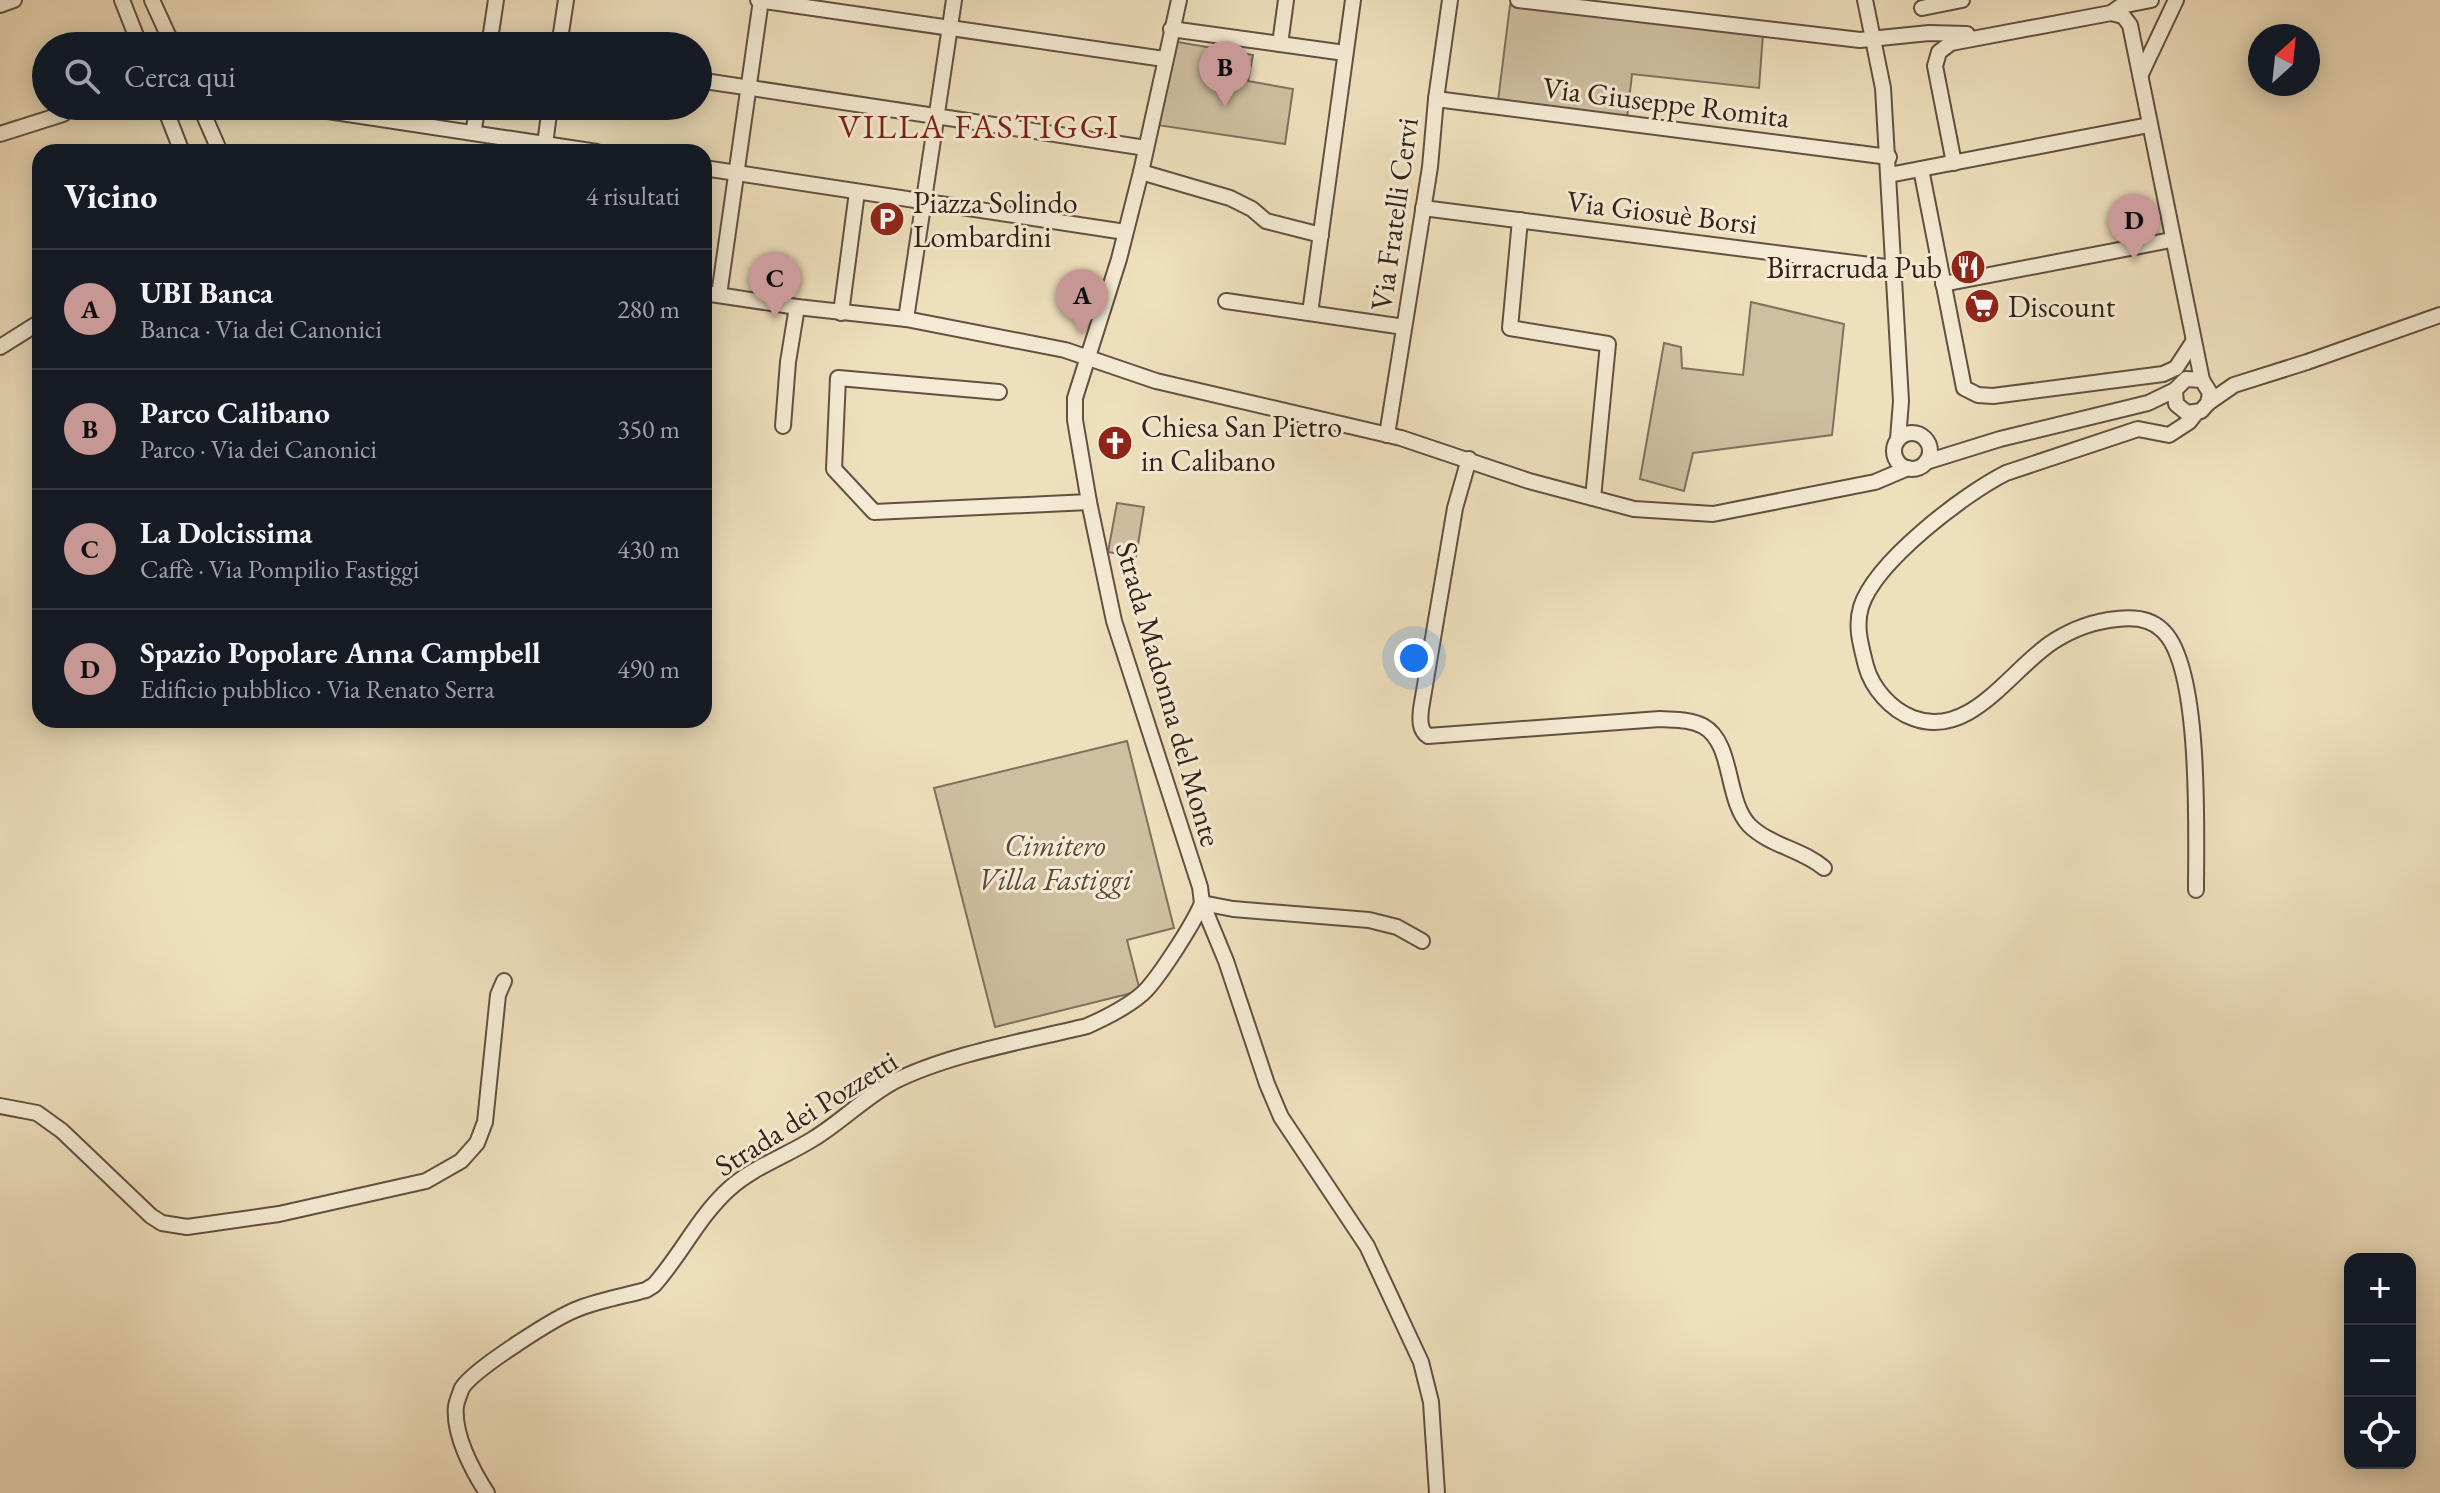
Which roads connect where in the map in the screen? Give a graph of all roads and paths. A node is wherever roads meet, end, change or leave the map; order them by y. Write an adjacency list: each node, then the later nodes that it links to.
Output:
1 (14, 0): 18 (street)
2 (122, 0): 25 (street)
3 (152, 0): 26 (street)
4 (496, 0): 27 (street)
5 (566, 0): 28 (street)
6 (760, 0): 23 (street); 36 (street)
7 (954, 0): 23 (street)
8 (1179, 0): 24 (street, Strada Madonna del Monte)
9 (1286, 0): 31 (street)
10 (1353, 0): 32 (street)
11 (1450, 0): 37 (street, Via Fratelli Cervi)
12 (1518, 0): 19 (street)
13 (1865, 0): 30 (street)
14 (1962, 0): 20 (street)
15 (2087, 0): 22 (street)
16 (2151, 0): 21 (street)
17 (2176, 0): 34 (street)
18 (0, 5)
19 (1640, 7): 30 (street)
20 (1922, 8)
21 (2111, 13): 22 (street); 34 (street)
22 (2090, 17): 29 (street)
23 (949, 29): 33 (street); 38 (street)
24 (1171, 29): 31 (street); 33 (street, Strada Madonna del Monte)
25 (135, 32)
26 (167, 32)
27 (491, 32)
28 (561, 32)
29 (1999, 34): 30 (street); 54 (street)
30 (1874, 39): 53 (street)
31 (1280, 44): 32 (street)
32 (1345, 53): 65 (street)
33 (1164, 59): 52 (street, Strada Madonna del Monte)
34 (2141, 74): 45 (street)
35 (712, 82): 36 (street)
36 (747, 87): 38 (street); 57 (street)
37 (1436, 99): 53 (street, Via Giuseppe Romita); 62 (street, Via Fratelli Cervi)
38 (937, 117): 52 (street); 61 (street)
39 (44, 120): 47 (street)
40 (169, 120): 48 (street)
41 (206, 120): 49 (street)
42 (387, 120): 46 (street)
43 (475, 120): 46 (street)
44 (548, 120): 51 (street)
45 (2149, 125): 54 (street); 66 (street)
46 (473, 133): 50 (street)
47 (0, 134)
48 (179, 144)
49 (217, 144)
50 (525, 144)
51 (545, 144)
52 (1146, 148): 58 (street, Strada Madonna del Monte)
53 (1889, 157): 59 (street)
54 (1954, 163): 56 (street)
55 (712, 169): 57 (street)
56 (1921, 169): 59 (street); 68 (street)
57 (735, 172): 60 (street); 69 (street)
58 (1141, 172): 64 (street, Strada Madonna del Monte); 65 (street)
59 (1889, 175): 67 (street)
60 (857, 192): 61 (street); 72 (street)
61 (923, 202): 64 (street); 75 (street)
62 (1423, 208): 63 (street, Via Giosuè Borsi); 77 (street, Via Fratelli Cervi)
63 (1520, 220): 67 (street, Via Giosuè Borsi); 99 (street)
64 (1125, 232): 80 (street, Strada Madonna del Monte)
65 (1321, 235): 73 (street)
66 (2171, 240): 68 (street); 78 (street)
67 (1894, 268): 84 (street)
68 (1943, 284): 78 (street)
69 (712, 294): 71 (street)
70 (1226, 301): 73 (street)
71 (797, 307): 72 (street); 88 (street)
72 (841, 313): 75 (street)
73 (1310, 313): 77 (street)
74 (2440, 315): 82 (street)
75 (906, 319): 80 (street)
76 (32, 327): 79 (street)
77 (1404, 327): 91 (street, Via Fratelli Cervi)
78 (2193, 342): 81 (street)
79 (0, 347)
80 (1088, 358): 91 (street); 100 (street, Strada Madonna del Monte)
81 (2204, 382): 82 (street); 85 (street); 86 (street)
82 (2234, 385): 86 (street)
83 (999, 392): 100 (street)
84 (1901, 401): 90 (street); 92 (street)
85 (2177, 401): 87 (street); 89 (street); 94 (street)
86 (2208, 403): 87 (street)
87 (2196, 413): 89 (street)
88 (783, 426)
89 (2175, 432): 102 (street)
90 (1918, 434): 92 (street); 93 (street)
91 (1387, 435): 95 (street)
92 (1896, 446): 97 (street); 98 (street)
93 (1929, 447): 94 (street); 96 (street)
94 (1954, 453): 96 (street)
95 (1469, 459): 99 (street); 101 (street)
96 (1926, 462): 97 (street)
97 (1908, 468): 98 (street)
98 (1875, 482): 99 (street)
99 (1593, 498)
100 (1089, 502): 103 (street, Strada Madonna del Monte)
101 (1824, 868)
102 (2196, 890)
103 (1202, 903): 104 (street); 107 (street, Strada dei Pozzetti); 108 (street, Strada Madonna del Monte)
104 (1422, 941)
105 (504, 981): 106 (street)
106 (0, 1106)
107 (487, 1493)
108 (1437, 1493)

